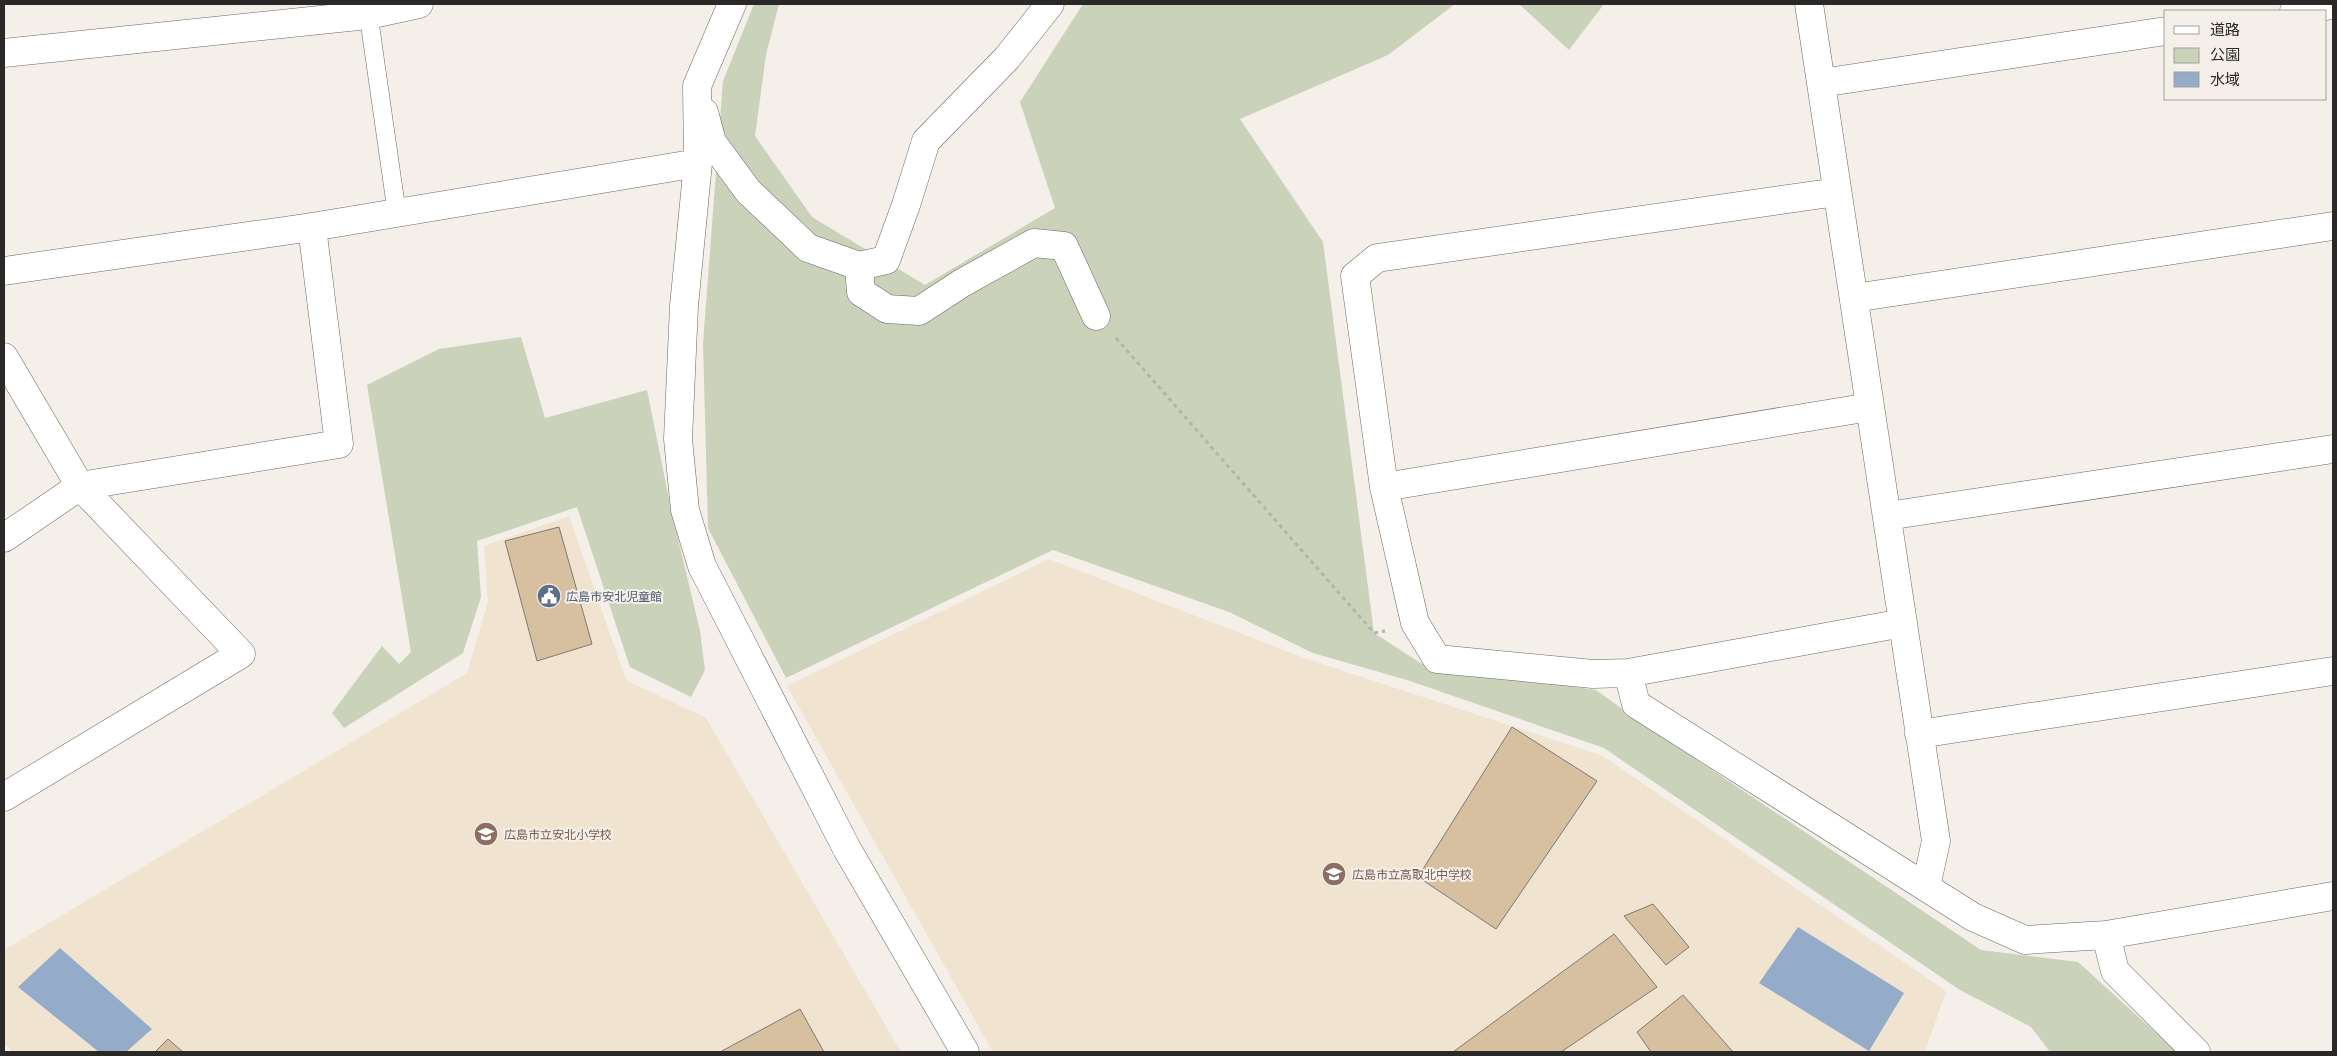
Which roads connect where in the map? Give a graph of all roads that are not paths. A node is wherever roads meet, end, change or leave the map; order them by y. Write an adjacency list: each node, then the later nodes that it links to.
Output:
1 (419, 4): 6 (street)
2 (732, 4): 11 (street)
3 (1050, 4): 17 (street)
4 (1809, 4): 10 (street)
5 (2333, 5): 7 (street)
6 (368, 9): 9 (street); 14 (lane)
7 (2300, 10)
8 (2164, 31): 10 (street)
9 (4, 53)
10 (1821, 83): 13 (street)
11 (697, 86): 12 (street); 17 (street)
12 (698, 163): 14 (street); 36 (street)
13 (1837, 192): 19 (street); 25 (street)
14 (397, 214): 16 (street)
15 (2333, 226): 19 (street)
16 (312, 227): 18 (street); 24 (street)
17 (859, 266): 20 (street)
18 (4, 271)
19 (1854, 298): 22 (street)
20 (1096, 316)
21 (4, 357): 24 (street)
22 (1870, 407): 25 (street); 26 (street)
23 (2333, 449): 26 (street)
24 (80, 486): 27 (street); 32 (street)
25 (1384, 487): 30 (street)
26 (1887, 516): 28 (street)
27 (4, 538)
28 (1903, 624): 30 (street); 31 (street)
29 (2333, 671): 31 (street)
30 (1628, 673): 33 (street)
31 (1920, 734): 33 (street)
32 (4, 797)
33 (1926, 888): 35 (street)
34 (2333, 896): 35 (street)
35 (2106, 935): 37 (street)
36 (965, 1052)
37 (2196, 1052)

